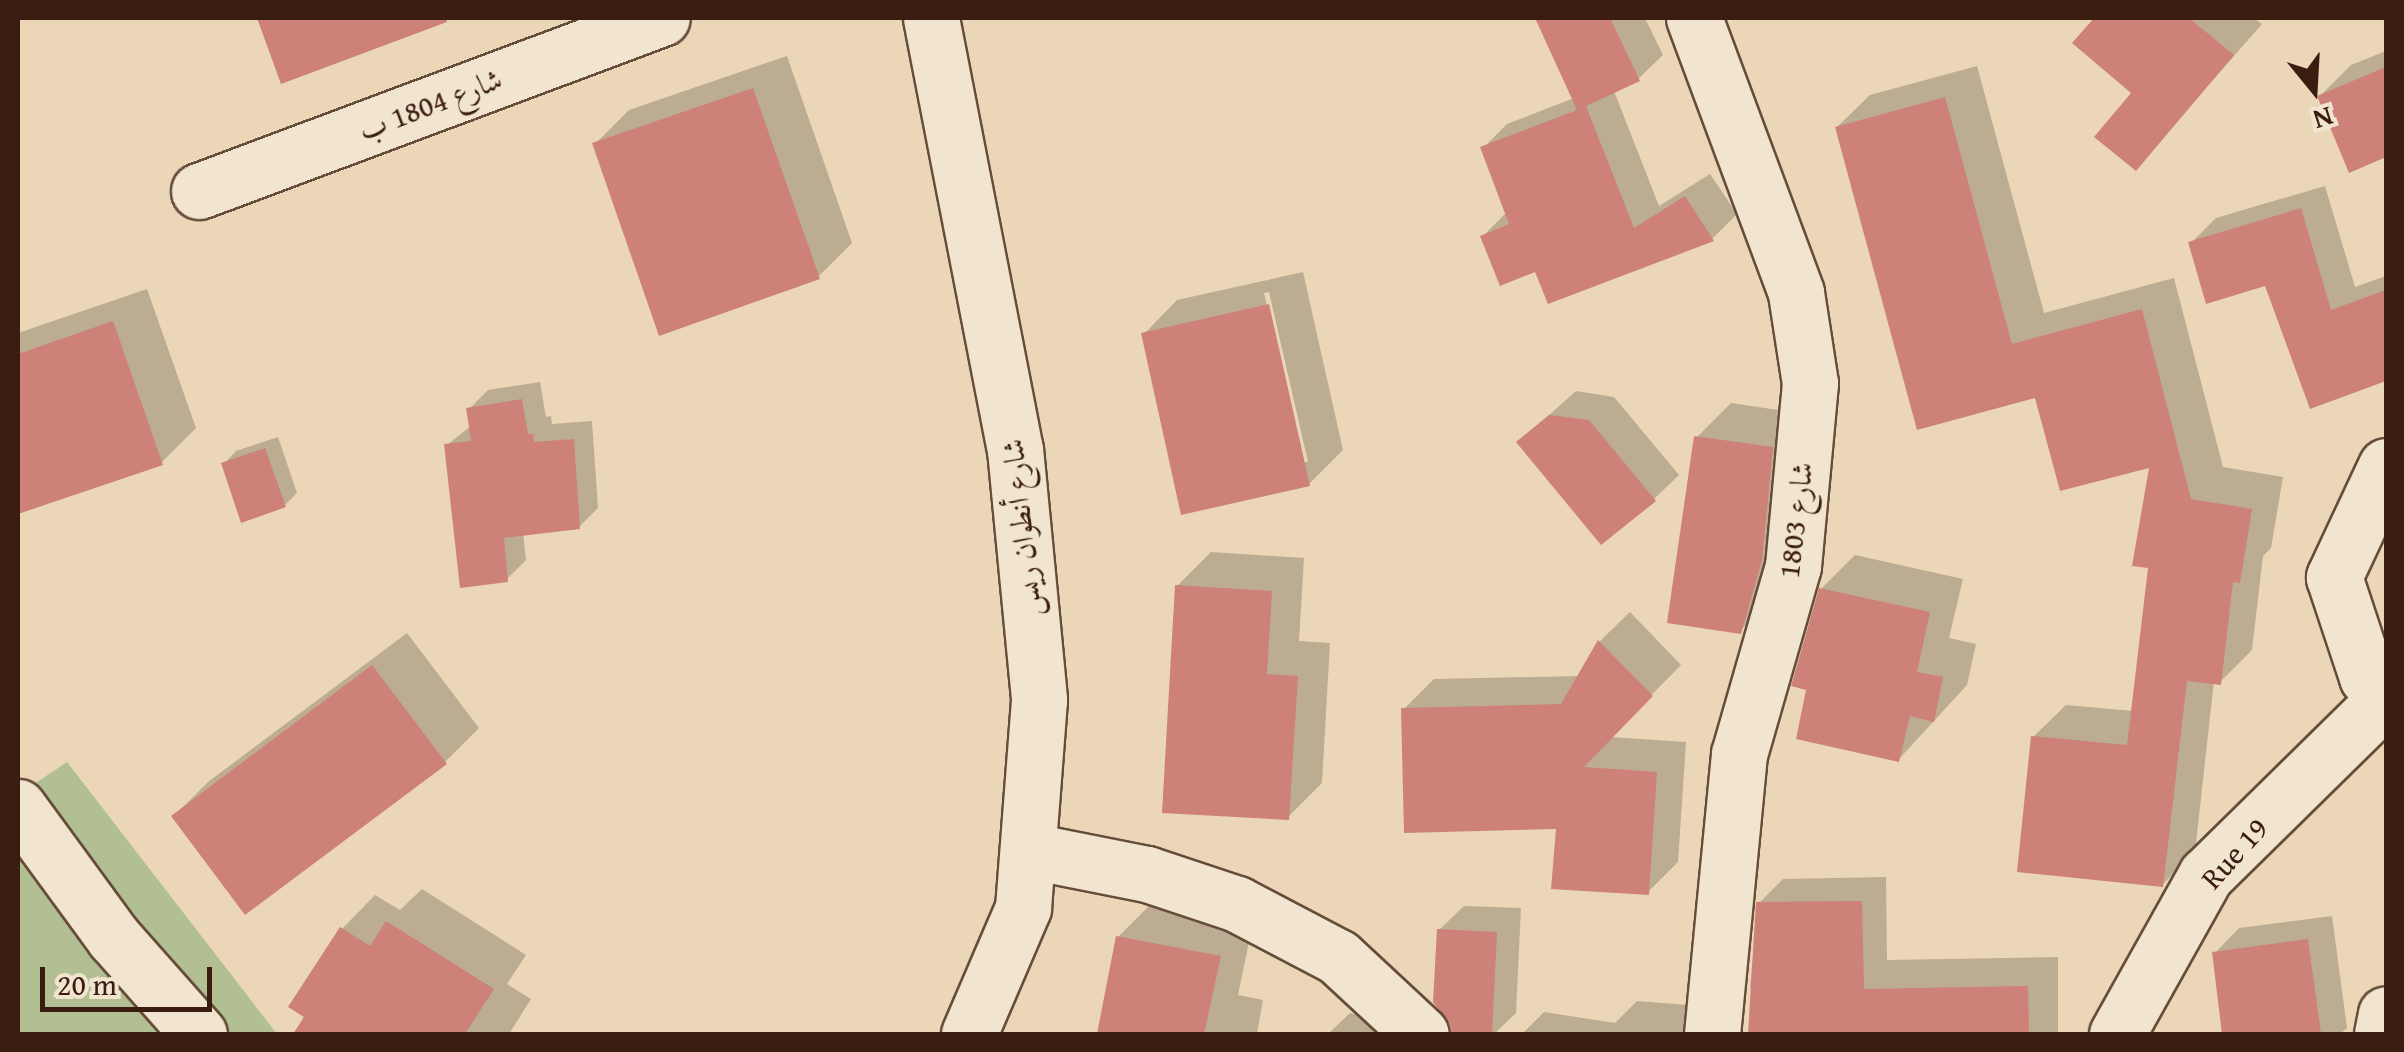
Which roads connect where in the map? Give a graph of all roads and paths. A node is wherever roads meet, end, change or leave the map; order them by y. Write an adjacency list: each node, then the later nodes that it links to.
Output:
1 (662, 18): 4 (street, شارع 1804 ب)
2 (931, 18): 8 (street, شارع أنطوان ريس)
3 (1694, 18): 13 (street, شارع 1803)
4 (198, 191)
5 (2386, 466): 6 (street)
6 (2386, 698): 14 (street, Rue 19)
7 (18, 807): 10 (street)
8 (1031, 851): 11 (street, شارع أنطوان ريس); 12 (street)
9 (2386, 1014): 15 (street)
10 (199, 1034)
11 (969, 1034)
12 (1421, 1034)
13 (1712, 1034)
14 (2117, 1034)
15 (2382, 1034)

